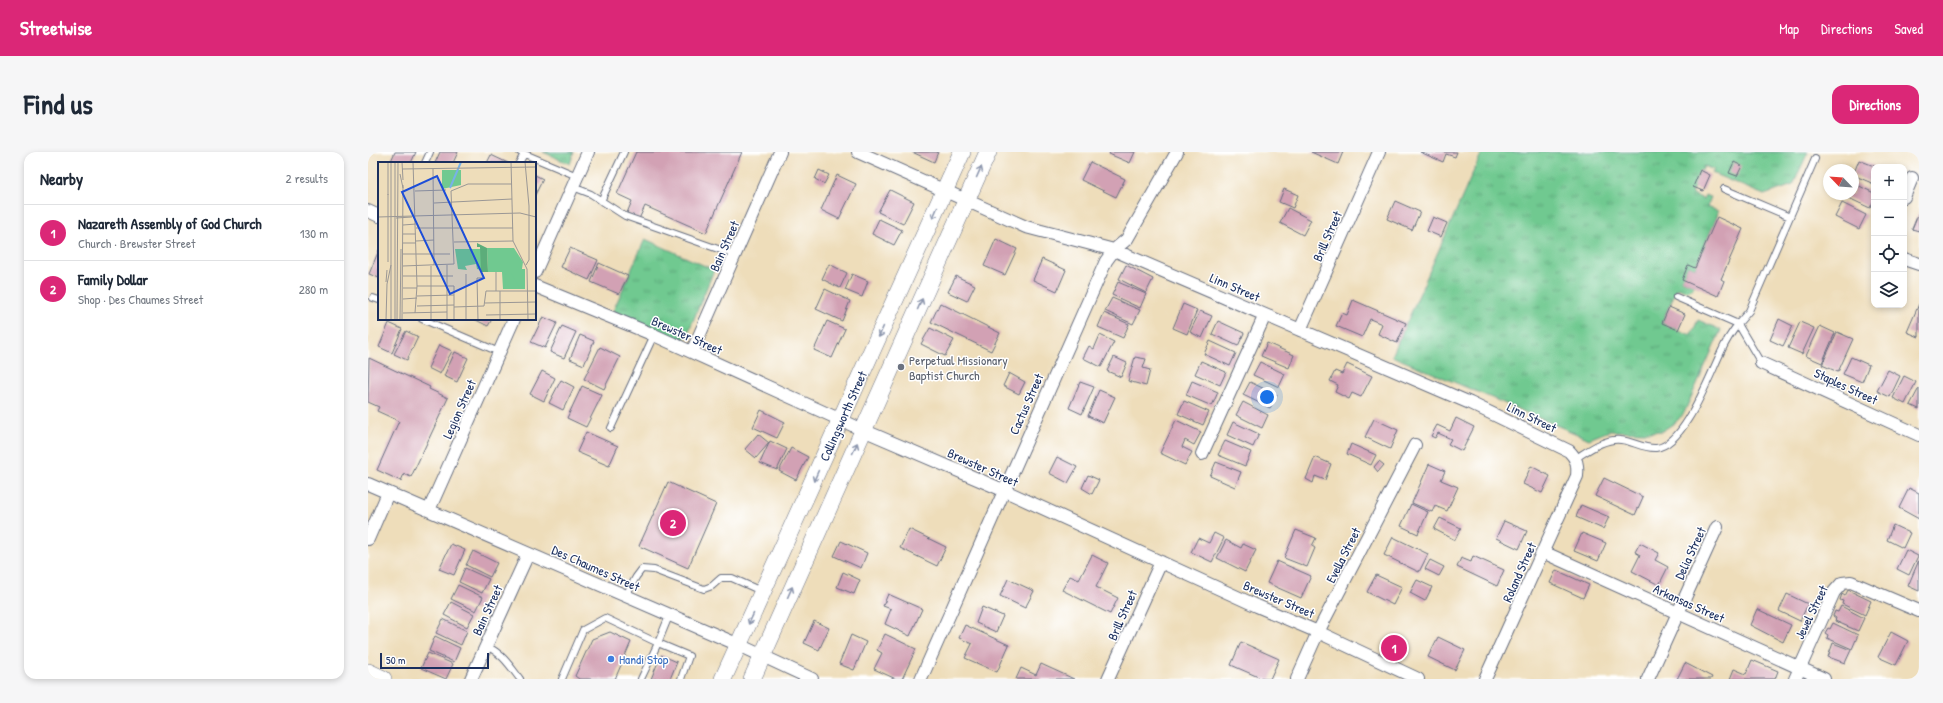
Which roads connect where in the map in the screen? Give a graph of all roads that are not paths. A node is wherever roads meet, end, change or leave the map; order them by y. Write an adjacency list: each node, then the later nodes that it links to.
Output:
1 (430, 152): 12 (lane)
2 (588, 152): 14 (street)
3 (624, 152): 18 (lane)
4 (780, 152): 24 (street, Bain Street)
5 (858, 152): 17 (street, Linn Street)
6 (962, 152): 17 (main road, Collingsworth Street)
7 (988, 152): 19 (main road, Collingsworth Street, one-way to 7)
8 (1177, 152): 23 (street, Cactus Street)
9 (1379, 152): 34 (street, Brill Street)
10 (522, 153): 14 (lane)
11 (1815, 159): 22 (lane)
12 (425, 162)
13 (1912, 178): 16 (street)
14 (575, 182): 18 (lane); 27 (street)
15 (1724, 189): 22 (lane)
16 (1907, 190)
17 (945, 191): 19 (street, Linn Street); 39 (main road, Collingsworth Street, one-way to 39)
18 (602, 201): 24 (lane)
19 (966, 201): 23 (street, Linn Street); 41 (main road, Collingsworth Street, one-way to 19)
20 (368, 212): 21 (street)
21 (378, 216)
22 (1790, 217): 33 (lane)
23 (1114, 250): 30 (street, Linn Street); 47 (street, Cactus Street)
24 (735, 255): 37 (street, Bain Street)
25 (1907, 260): 26 (street)
26 (1919, 264)
27 (536, 270)
28 (536, 286): 35 (street, Brewster Street)
29 (1676, 297): 33 (lane)
30 (1265, 315): 34 (street, Linn Street); 44 (street)
31 (424, 320): 36 (lane)
32 (514, 320): 36 (street, Legion Street)
33 (1738, 324): 38 (lane); 45 (lane)
34 (1300, 330): 45 (street, Linn Street)
35 (654, 335): 37 (street, Brewster Street); 40 (lane)
36 (499, 352): 49 (street, Legion Street)
37 (692, 352): 39 (street, Brewster Street)
38 (1761, 363): 42 (street, Staples Street)
39 (841, 420): 41 (street, Brewster Street); 55 (main road, Collingsworth Street, one-way to 55)
40 (611, 428)
41 (863, 430): 47 (street, Brewster Street); 64 (main road, Collingsworth Street, one-way to 41)
42 (1919, 435)
43 (1415, 445): 60 (street, Evella Street)
44 (1202, 454)
45 (1576, 458): 52 (street, Roland Street)
46 (368, 484): 48 (street, Des Chaumes Street)
47 (1003, 490): 54 (street, Brewster Street); 76 (street, Cactus Street)
48 (388, 493): 49 (street, Des Chaumes Street); 51 (street)
49 (429, 510): 53 (street, Des Chaumes Street)
50 (1717, 527): 58 (street, Delia Street)
51 (368, 539)
52 (1543, 552): 58 (street, Arkansas Street); 80 (street, Roland Street)
53 (528, 554): 56 (street, Des Chaumes Street); 63 (street, Bain Street)
54 (1161, 562): 60 (street, Brewster Street); 77 (street, Brill Street)
55 (764, 592): 56 (lane); 62 (main road, Collingsworth Street, one-way to 62)
56 (625, 597): 59 (street, Des Chaumes Street)
57 (1919, 611): 66 (street, Jewel Street)
58 (1678, 613): 66 (street, Arkansas Street); 81 (street, Delia Street)
59 (670, 616): 61 (lane); 62 (street, Des Chaumes Street)
60 (1318, 632): 78 (street, Evella Street); 79 (street, Brewster Street)
61 (658, 643): 70 (lane); 71 (lane); 72 (lane)
62 (738, 645): 64 (street, Des Chaumes Street); 73 (main road, Collingsworth Street)
63 (486, 646): 68 (street, Bain Street); 69 (lane)
64 (762, 656): 74 (main road, Collingsworth Street); 75 (street, Des Chaumes Street)
65 (368, 672): 67 (main road)
66 (1798, 674): 82 (street, Arkansas Street)
67 (383, 679)
68 (471, 679)
69 (520, 679)
70 (562, 679)
71 (642, 679)
72 (681, 679)
73 (723, 679)
74 (752, 679)
75 (812, 679)
76 (921, 679)
77 (1108, 679)
78 (1297, 679)
79 (1418, 679)
80 (1485, 679)
81 (1648, 679)
82 (1824, 679)

